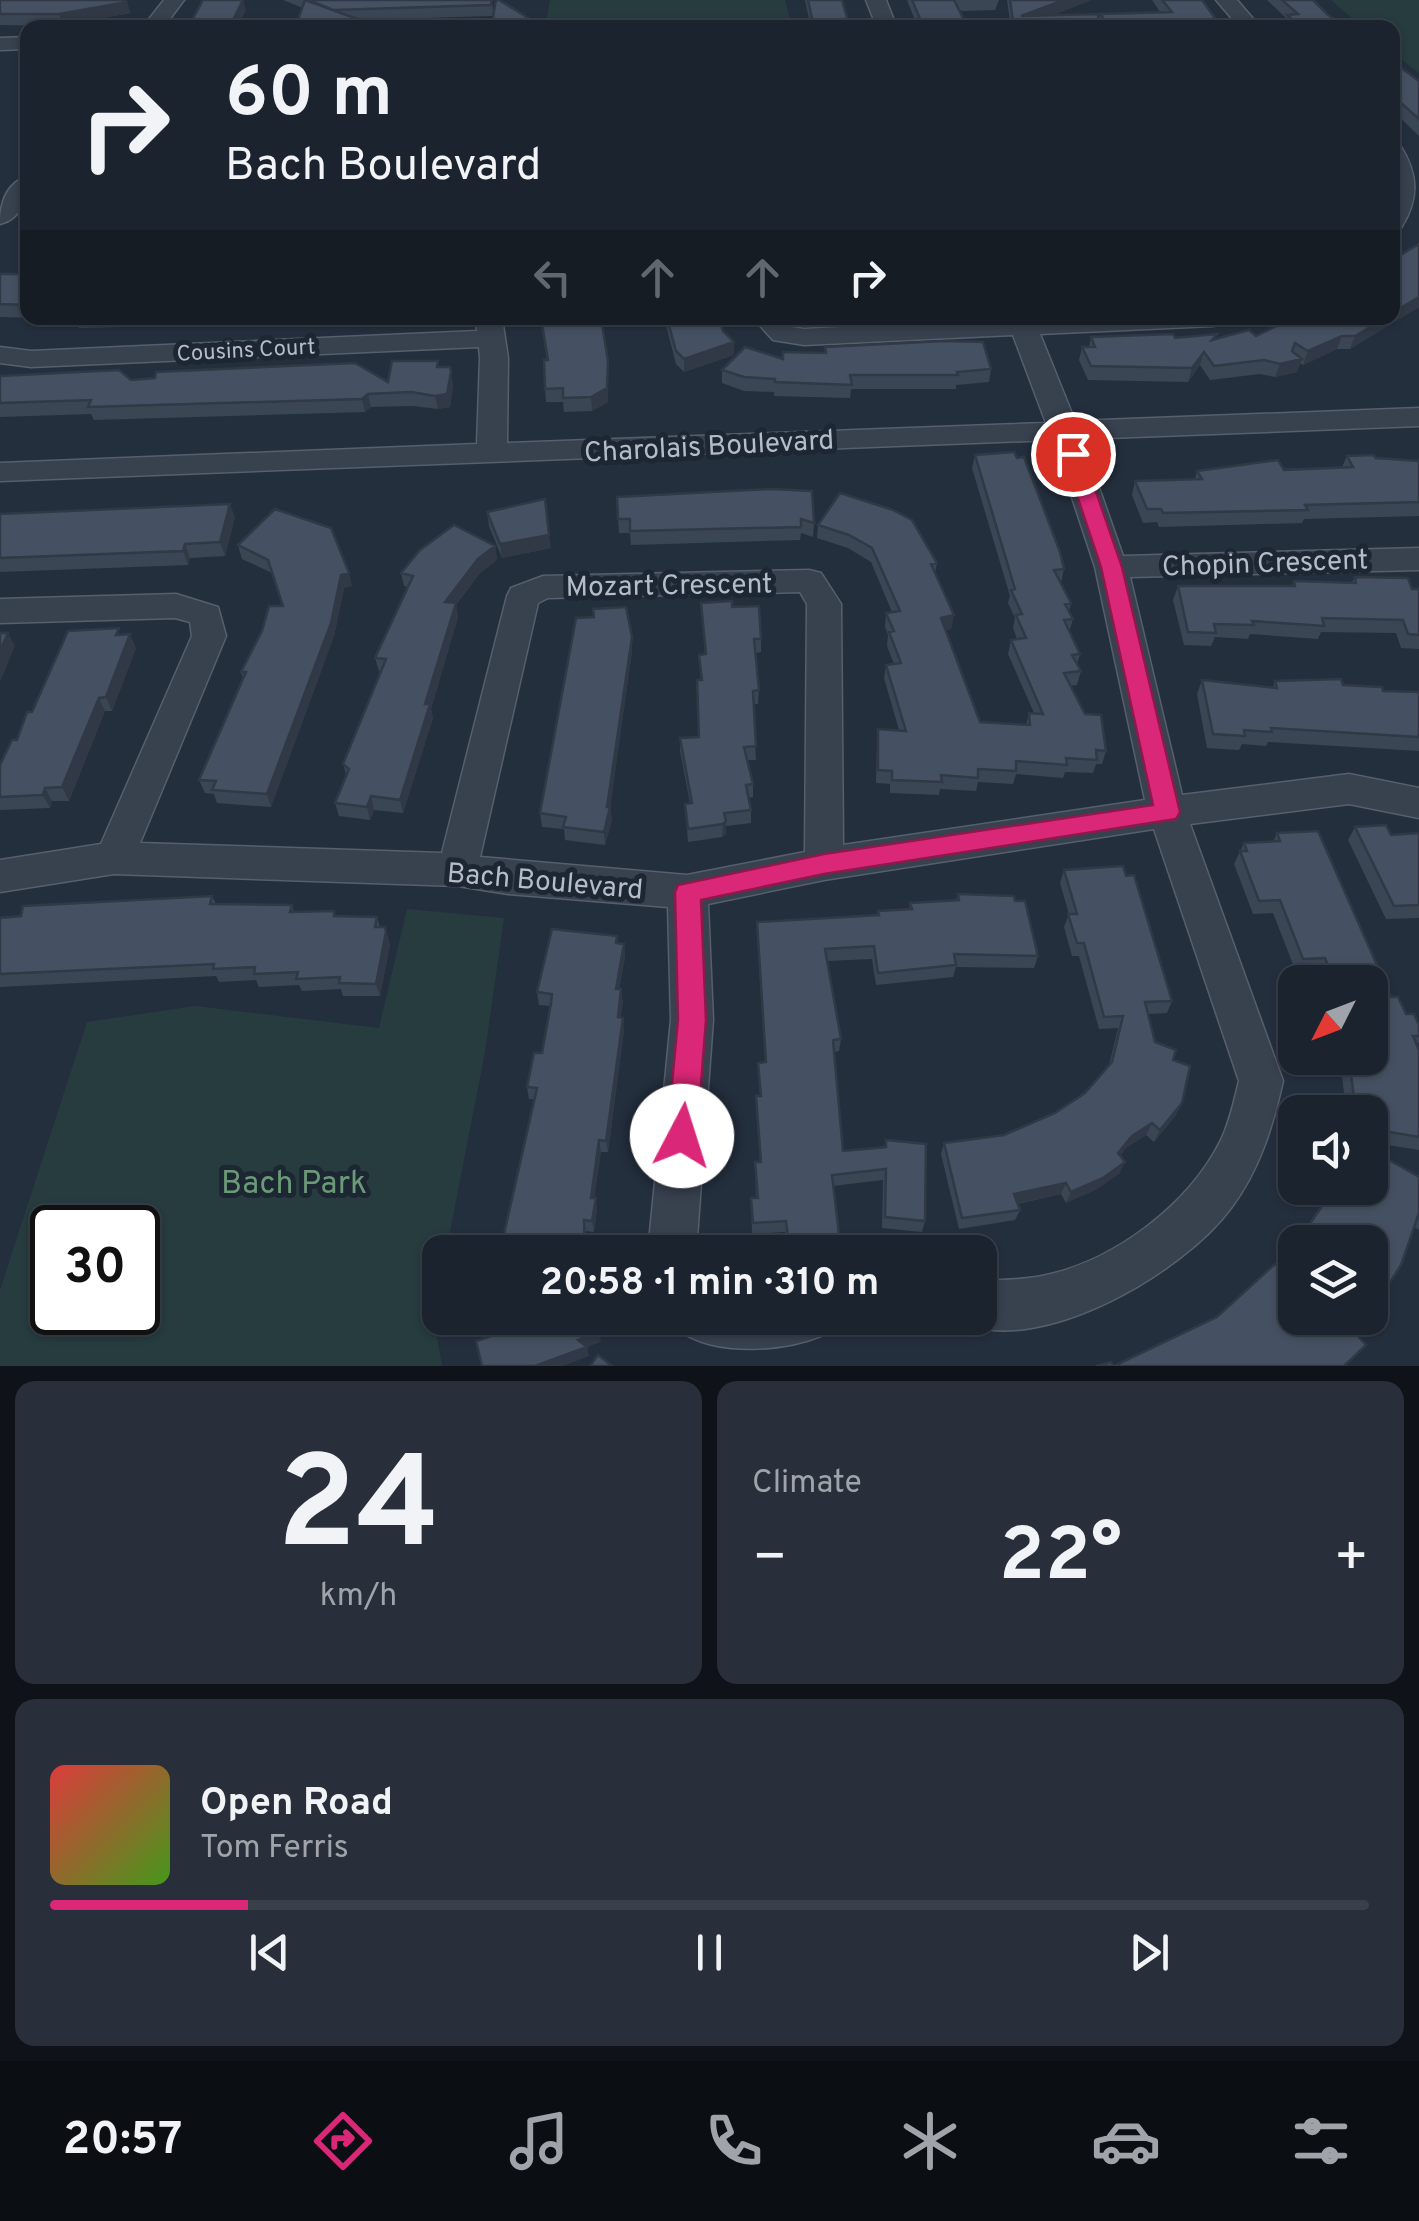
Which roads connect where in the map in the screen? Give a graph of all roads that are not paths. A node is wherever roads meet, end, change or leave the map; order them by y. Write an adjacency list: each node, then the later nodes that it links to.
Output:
1 (174, 0): 3 (street)
2 (1226, 0): 4 (street)
3 (158, 20)
4 (1244, 20)
5 (1400, 161): 7 (street)
6 (20, 193): 8 (street)
7 (1400, 214)
8 (0, 217)
9 (773, 325): 10 (street)
10 (978, 325)
11 (1023, 325): 15 (street)
12 (490, 328): 13 (street, Cousins Court); 16 (street)
13 (0, 356)
14 (1419, 416): 15 (street, Charolais Boulevard)
15 (1064, 429): 16 (street, Charolais Boulevard); 19 (street)
16 (492, 453): 17 (street, Charolais Boulevard)
17 (0, 472)
18 (1419, 559): 19 (street, Chopin Crescent)
19 (1111, 567): 22 (street)
20 (0, 611): 23 (street)
21 (1419, 802): 22 (street)
22 (1167, 812): 24 (street, Bach Boulevard); 29 (street)
23 (114, 858): 25 (street, Bach Boulevard); 26 (street, Bach Boulevard)
24 (824, 864): 25 (street, Mozart Crescent); 27 (street, Bach Boulevard)
25 (458, 870): 27 (street, Bach Boulevard)
26 (0, 876)
27 (688, 892): 28 (street)
28 (673, 1235)
29 (997, 1304)

